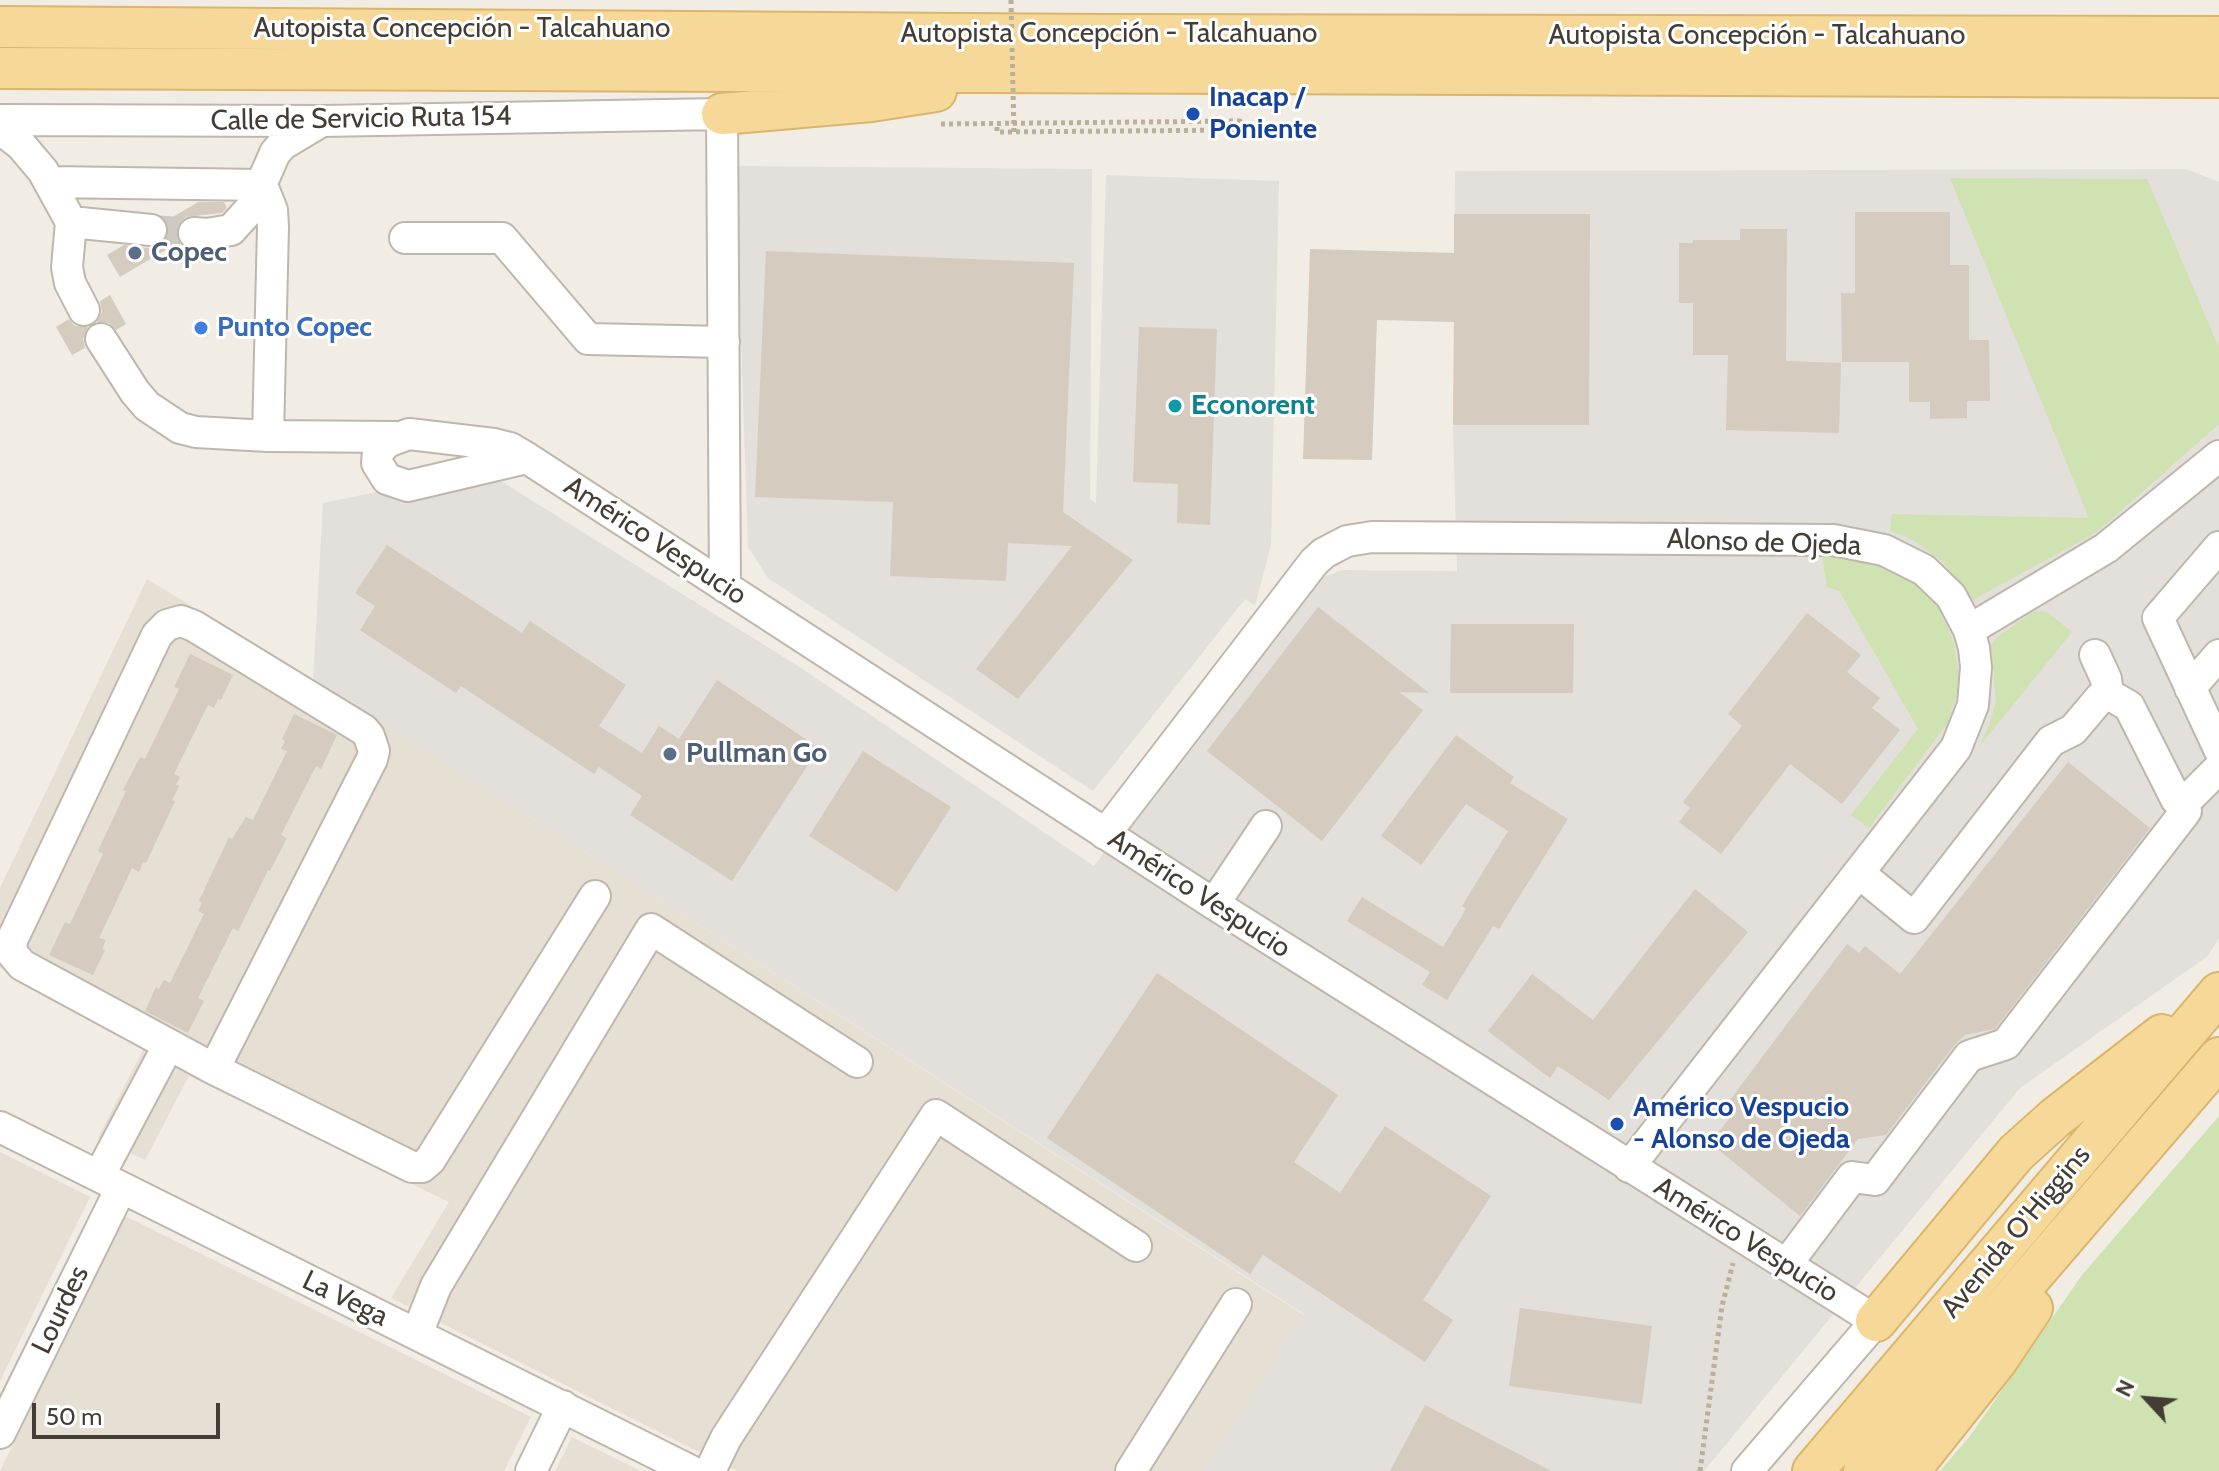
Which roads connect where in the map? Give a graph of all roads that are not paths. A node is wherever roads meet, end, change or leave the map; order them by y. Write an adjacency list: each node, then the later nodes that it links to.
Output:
1 (438, 0): 3 (main road)
2 (0, 27): 3 (main road, Autopista Concepción - Talcahuano)
3 (506, 28): 4 (main road, Autopista Concepción - Talcahuano)
4 (2219, 37)
5 (0, 68): 6 (main road, Autopista Concepción - Talcahuano)
6 (1030, 72): 7 (main road, Autopista Concepción - Talcahuano); 8 (main road)
7 (2216, 77)
8 (722, 114): 10 (street, Calle de Servicio Ruta 154); 20 (street)
9 (0, 120): 10 (street, Calle de Servicio Ruta 154)
10 (322, 121): 13 (street)
11 (0, 129): 12 (street)
12 (50, 182): 13 (street); 14 (street)
13 (262, 185): 16 (street); 21 (street)
14 (71, 222): 15 (street); 18 (street)
15 (151, 230)
16 (194, 233)
17 (405, 238): 20 (street)
18 (84, 310)
19 (101, 339): 21 (street, Américo Vespucio)
20 (724, 342): 26 (street)
21 (268, 436): 22 (street, Américo Vespucio)
22 (395, 437): 24 (street, Américo Vespucio); 24 (street)
23 (2219, 456): 27 (street)
24 (527, 458): 26 (street, Américo Vespucio)
25 (2219, 547): 30 (street)
26 (725, 587): 36 (street, Américo Vespucio)
27 (1969, 630): 36 (street, Alonso de Ojeda); 37 (street, Alonso de Ojeda)
28 (2095, 655): 31 (street)
29 (2219, 655): 30 (street)
30 (2190, 688): 32 (street)
31 (2108, 694): 34 (street); 37 (street)
32 (2219, 749)
33 (2219, 768): 34 (street)
34 (2181, 806): 50 (street)
35 (1266, 826): 39 (street)
36 (1105, 834): 39 (street, Américo Vespucio)
37 (1859, 873): 46 (street, Alonso de Ojeda)
38 (595, 896): 44 (street)
39 (1214, 904): 46 (street, Américo Vespucio)
40 (2219, 992): 52 (main road); 61 (main road, Avenida O'Higgins)
41 (168, 1046): 44 (street); 44 (street); 47 (street, Lourdes)
42 (2219, 1058): 48 (main road, Avenida O'Higgins)
43 (857, 1062): 53 (street)
44 (214, 1069)
45 (0, 1127): 47 (street, La Vega)
46 (1629, 1167): 50 (street, Américo Vespucio)
47 (110, 1182): 53 (street, La Vega); 55 (street, Lourdes)
48 (2087, 1212): 62 (main road, Avenida O'Higgins); 63 (main road)
49 (1136, 1246): 58 (street)
50 (1786, 1265): 52 (street, Américo Vespucio)
51 (1236, 1304): 59 (street)
52 (1876, 1321): 60 (street)
53 (417, 1334): 54 (street, La Vega)
54 (563, 1406): 56 (street); 57 (street, La Vega)
55 (0, 1433)
56 (531, 1471)
57 (691, 1471)
58 (710, 1471)
59 (1131, 1471)
60 (1747, 1471)
61 (1813, 1471)
62 (1864, 1471)
63 (1909, 1471)

